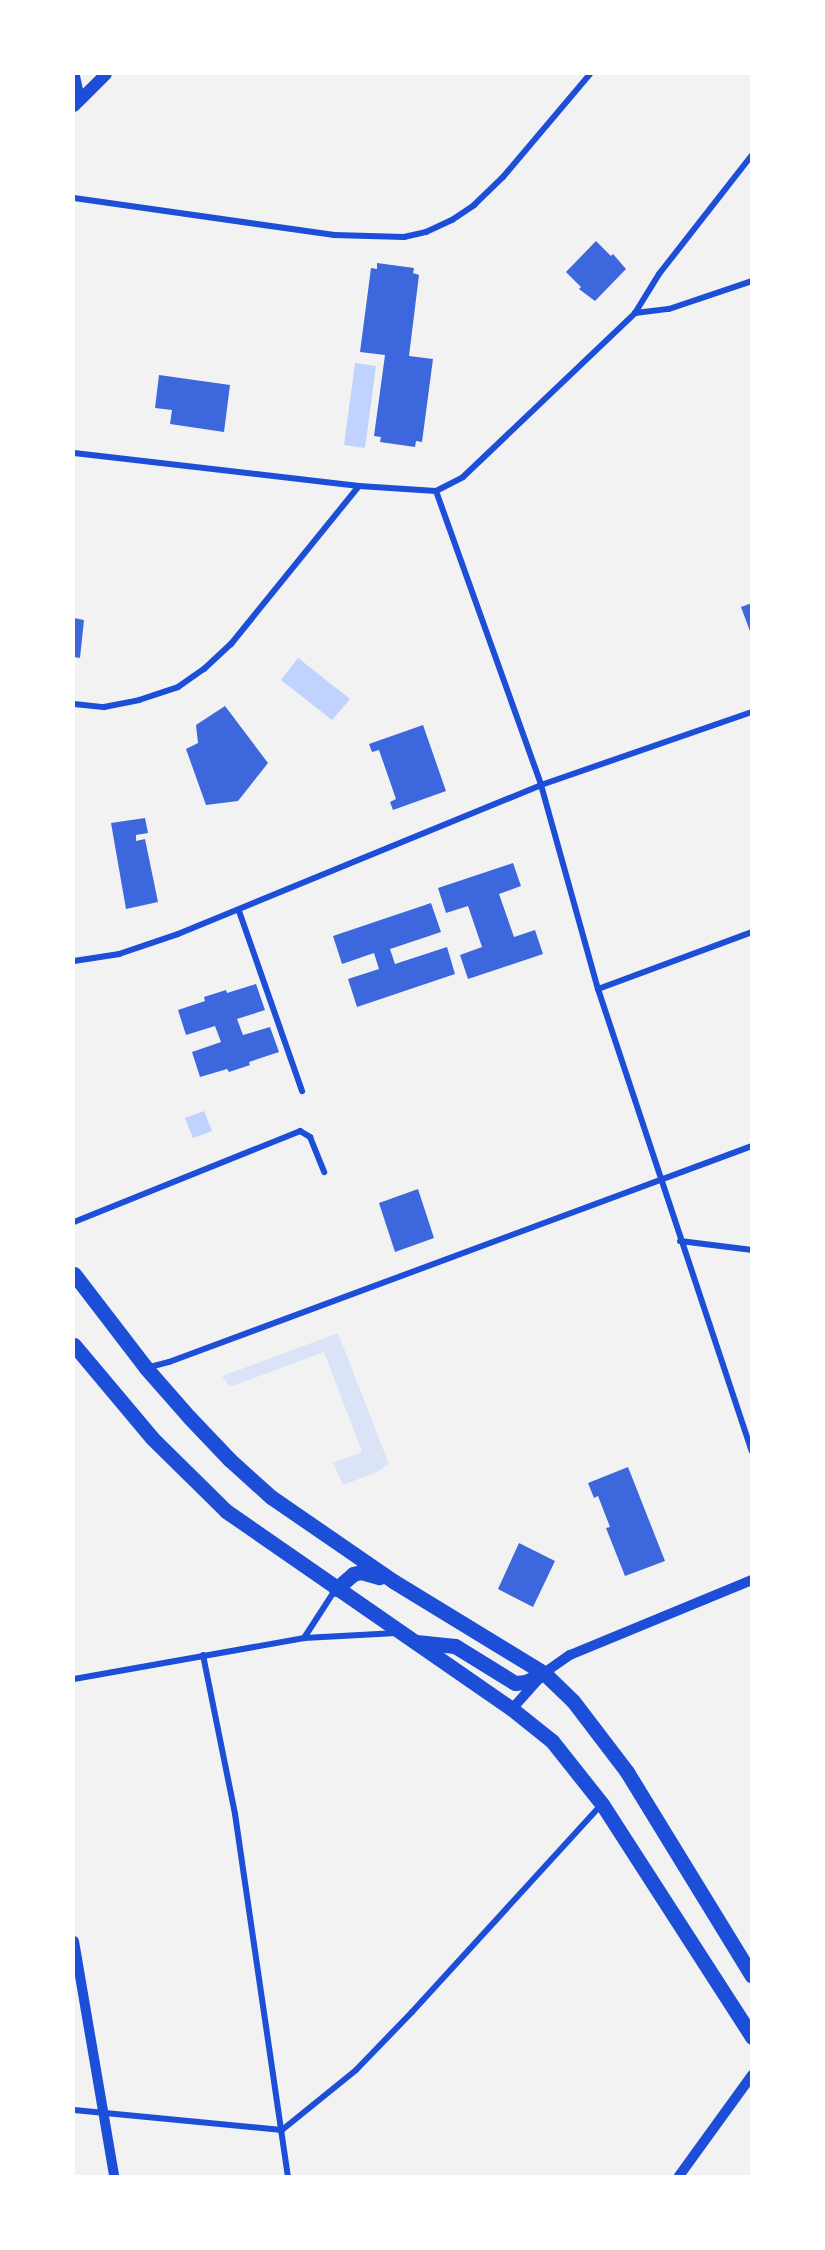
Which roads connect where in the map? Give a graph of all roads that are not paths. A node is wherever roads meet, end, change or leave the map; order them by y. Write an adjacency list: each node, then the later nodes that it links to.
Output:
1 (106, 74): 4 (main road)
2 (590, 74): 6 (street)
3 (74, 76): 4 (main road)
4 (76, 102)
5 (752, 155): 8 (street)
6 (74, 198)
7 (752, 281): 8 (street)
8 (635, 313): 11 (street)
9 (74, 453): 10 (street)
10 (359, 486): 11 (street); 12 (street)
11 (436, 491): 14 (street)
12 (74, 704)
13 (752, 712): 14 (street)
14 (541, 785): 15 (street); 18 (street)
15 (239, 911): 17 (street); 19 (street)
16 (752, 932): 18 (street)
17 (74, 961)
18 (598, 989): 22 (street)
19 (302, 1091)
20 (752, 1146): 22 (street)
21 (324, 1172): 23 (street)
22 (662, 1180): 24 (street); 28 (street)
23 (74, 1222)
24 (680, 1241): 25 (street); 29 (street)
25 (752, 1250)
26 (74, 1274): 28 (main road)
27 (74, 1345): 32 (main road)
28 (146, 1368): 31 (main road)
29 (752, 1451)
30 (752, 1580): 37 (street)
31 (393, 1581): 32 (main road); 37 (main road)
32 (336, 1589): 33 (main road); 34 (street)
33 (400, 1632): 34 (street); 35 (main road)
34 (304, 1638): 36 (street)
35 (414, 1642): 37 (main road); 39 (main road)
36 (203, 1655): 38 (street); 47 (street)
37 (544, 1673): 39 (street); 42 (main road)
38 (74, 1679)
39 (512, 1709): 40 (main road)
40 (602, 1804): 43 (main road); 47 (street)
41 (74, 1941): 46 (street)
42 (752, 1976)
43 (752, 2037)
44 (752, 2075): 50 (street)
45 (74, 2110): 46 (street)
46 (104, 2114): 47 (street); 48 (street)
47 (282, 2130): 49 (street)
48 (114, 2176)
49 (288, 2176)
50 (679, 2176)

